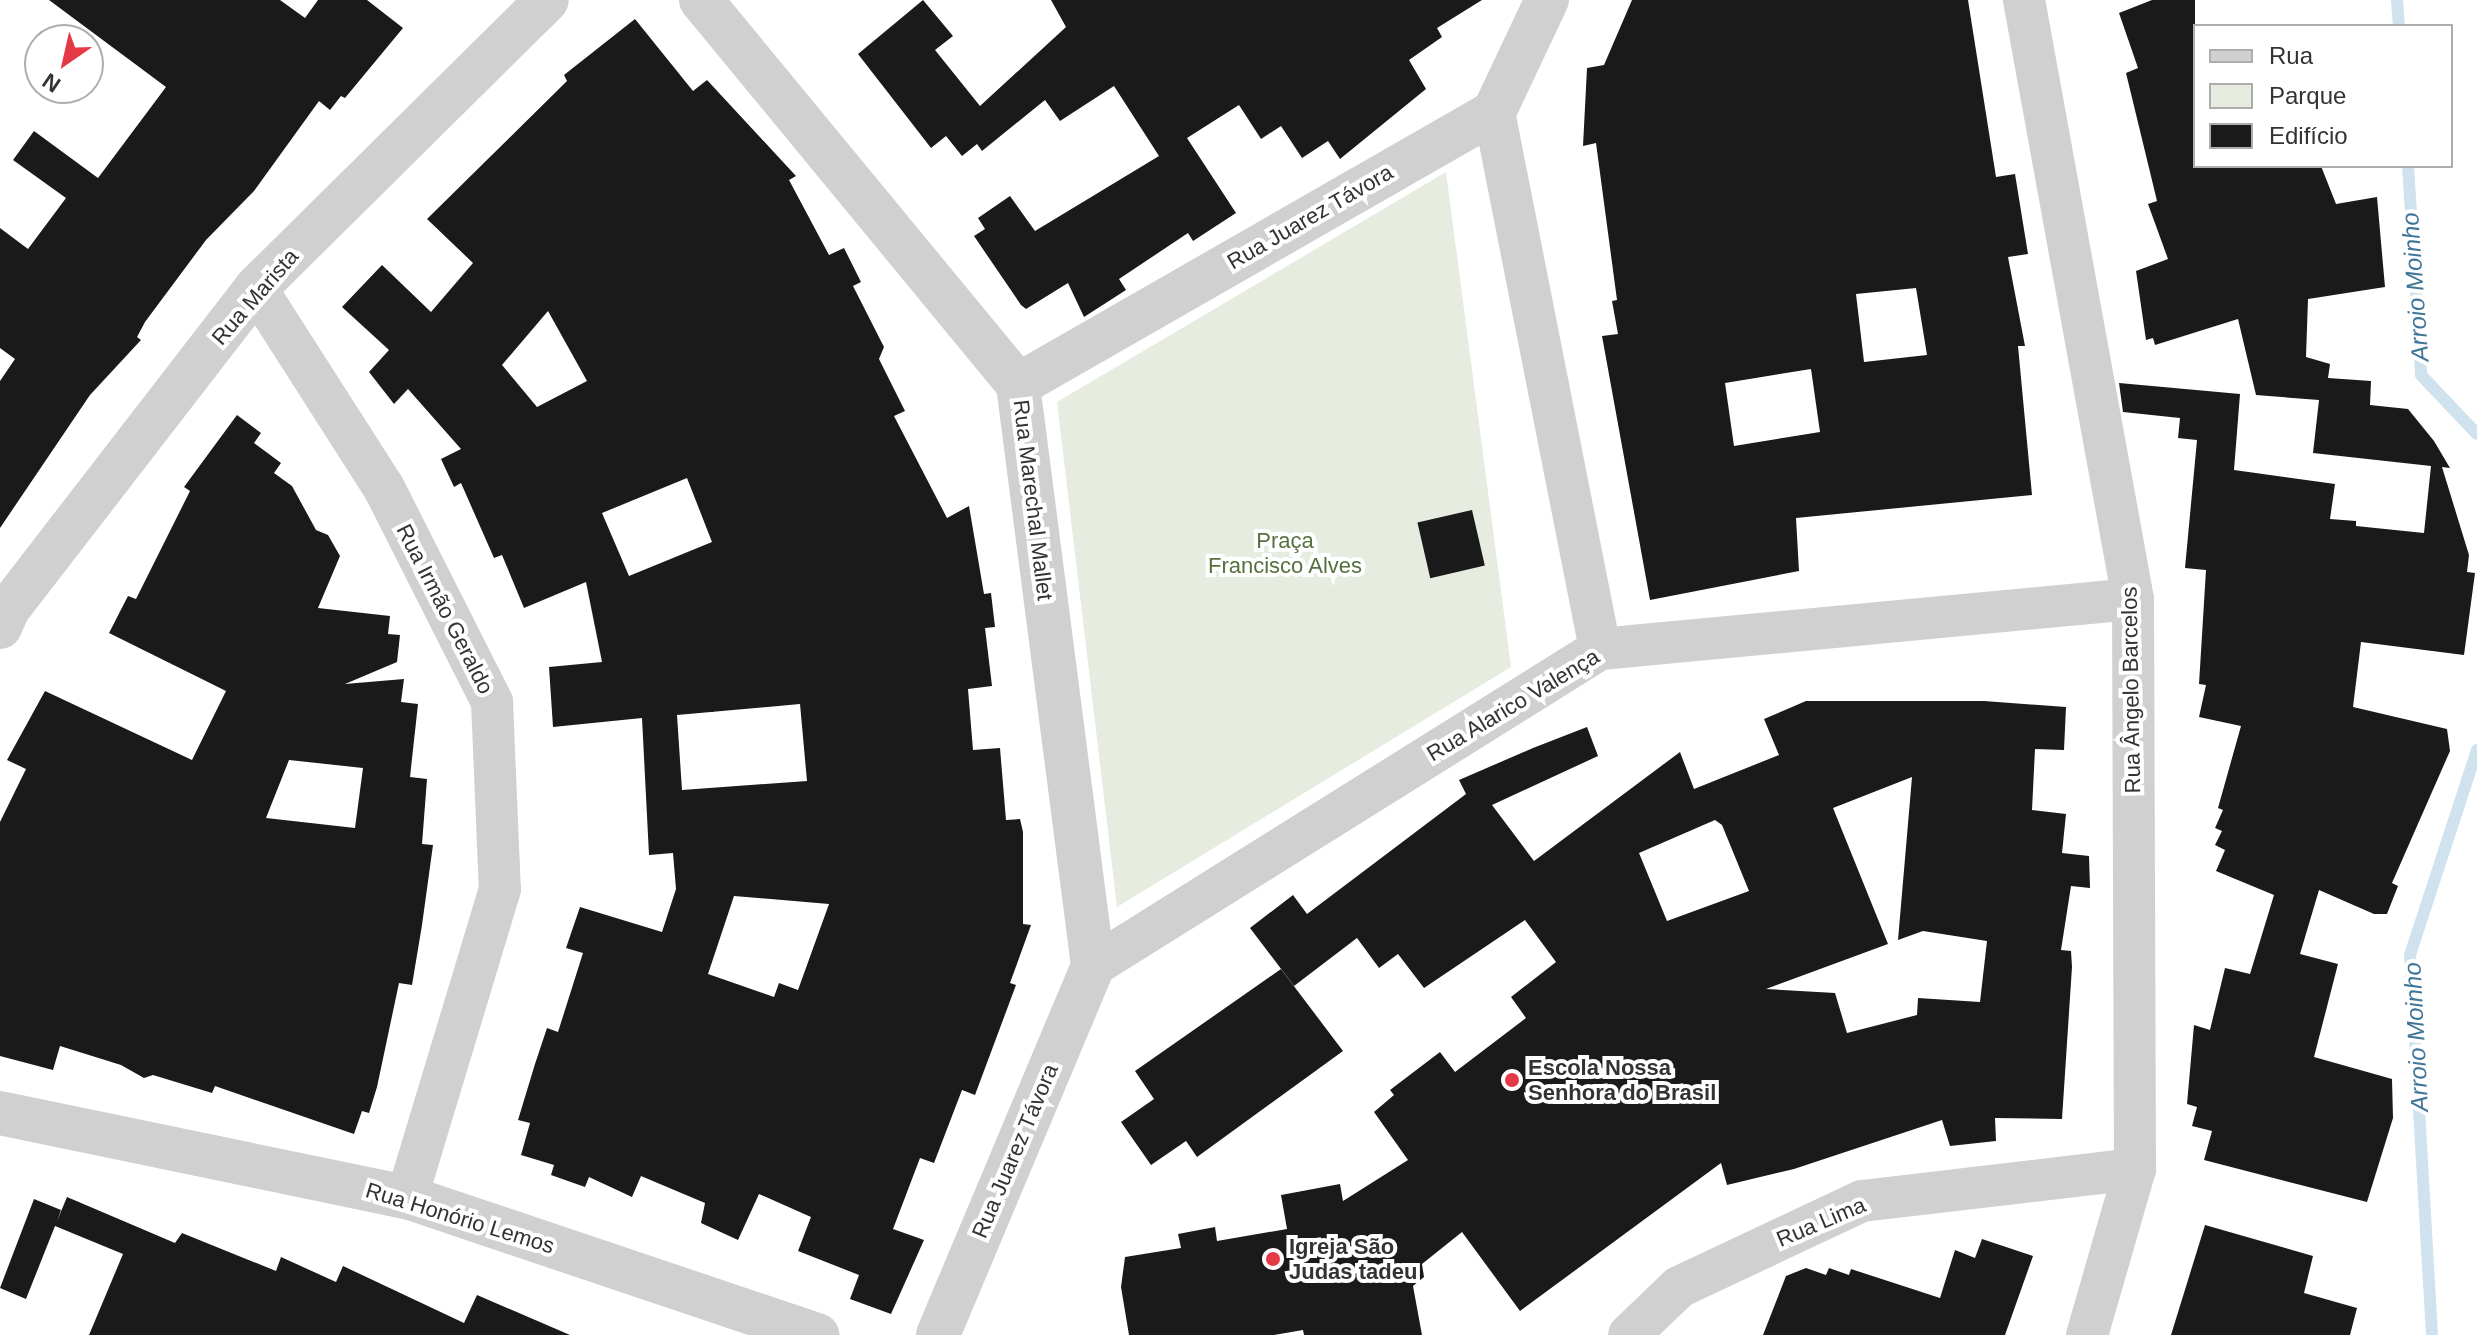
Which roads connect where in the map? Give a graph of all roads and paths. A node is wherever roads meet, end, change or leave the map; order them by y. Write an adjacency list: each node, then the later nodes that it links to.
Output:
1 (547, 0): 6 (street, Rua Marista)
2 (701, 0): 7 (street, Rua Marechal Mallet)
3 (1547, 0): 5 (street)
4 (2024, 0): 8 (street, Rua Ângelo Barcelos)
5 (1494, 112): 7 (street, Rua Juarez Távora); 10 (street)
6 (256, 288): 9 (street, Rua Marista); 14 (street, Rua Irmão Geraldo)
7 (1018, 385): 11 (street, Rua Marechal Mallet)
8 (2133, 599): 10 (street, Rua Alarico Valença); 13 (street, Rua Ângelo Barcelos)
9 (0, 627)
10 (1600, 649): 11 (street, Rua Alarico Valença)
11 (1093, 966): 16 (street, Rua Juarez Távora)
12 (0, 1113): 14 (street, Rua Honório Lemos)
13 (2135, 1169): 17 (street, Rua Lima); 18 (street, Rua Ângelo Barcelos)
14 (407, 1197): 15 (street, Rua Honório Lemos)
15 (817, 1335)
16 (938, 1335)
17 (1629, 1335)
18 (2087, 1335)

